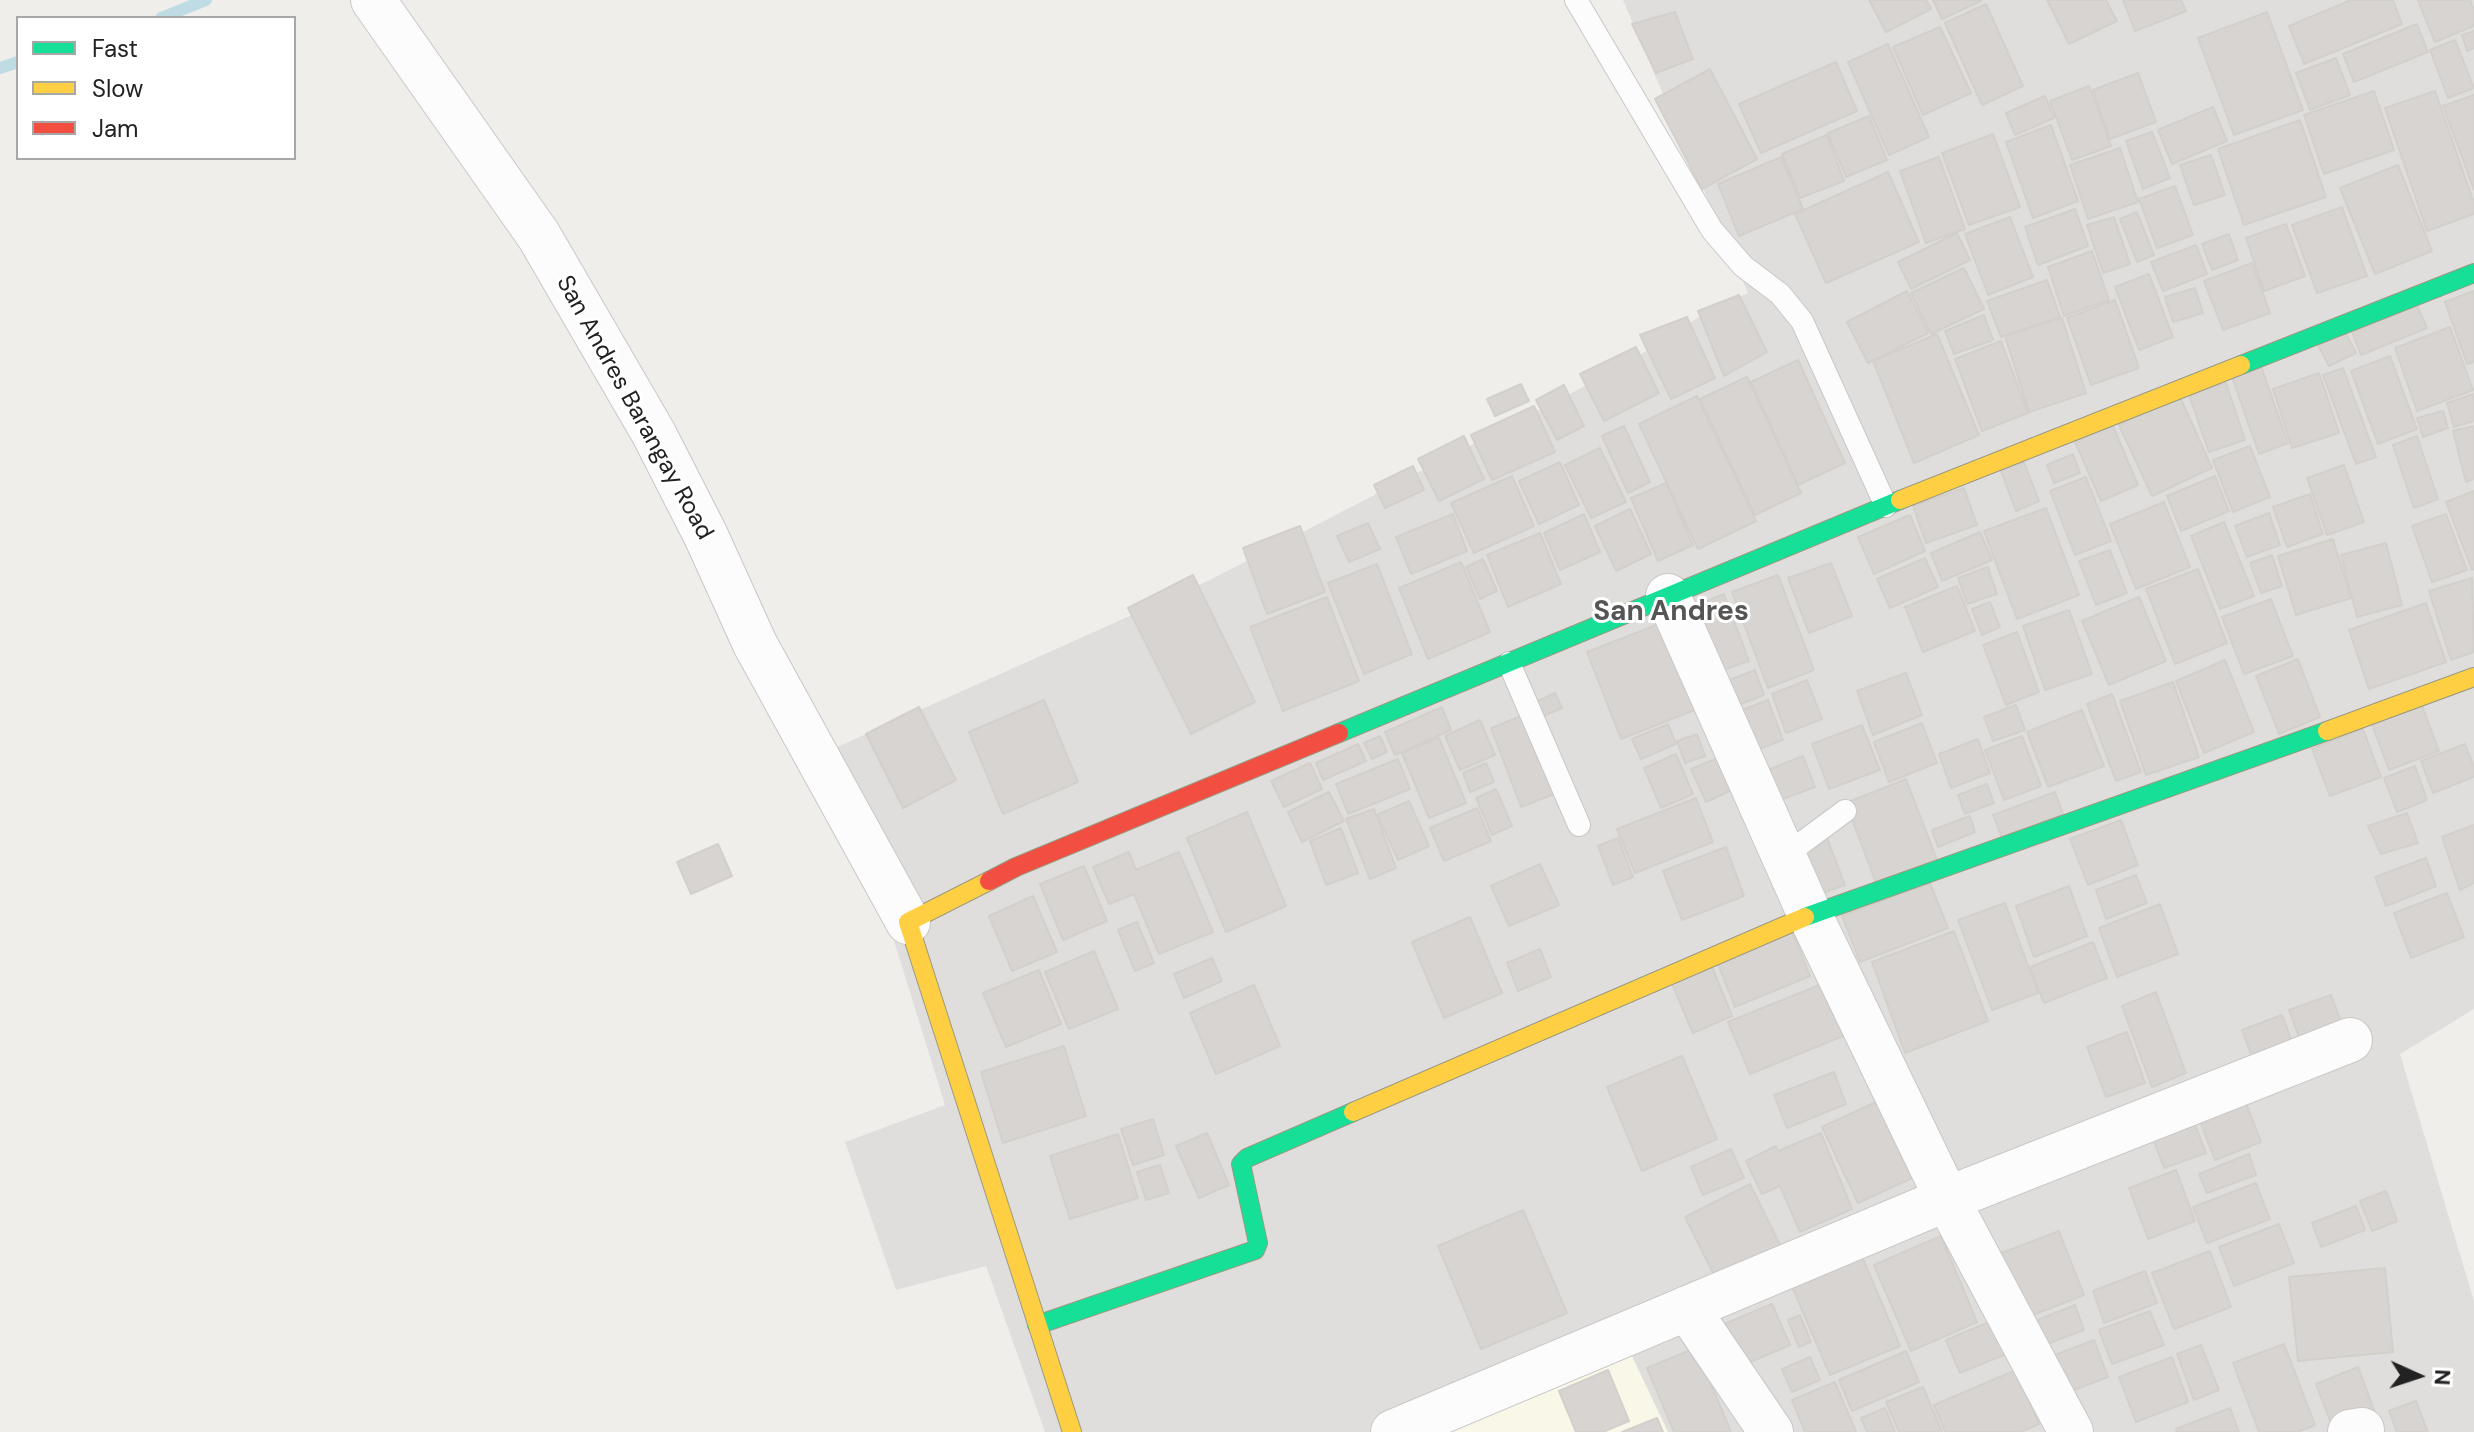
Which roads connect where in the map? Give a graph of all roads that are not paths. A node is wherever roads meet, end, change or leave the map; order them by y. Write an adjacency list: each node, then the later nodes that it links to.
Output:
1 (1576, 0): 4 (lane)
2 (384, 17): 12 (street, San Andres Barangay Road)
3 (2474, 273): 4 (street)
4 (1886, 506): 5 (street)
5 (1668, 596): 6 (street); 10 (street)
6 (1509, 663): 9 (lane); 12 (street)
7 (2474, 677): 11 (street)
8 (1845, 811): 10 (lane)
9 (1579, 825)
10 (1784, 856): 11 (street)
11 (1810, 915): 14 (street); 16 (street)
12 (908, 922): 16 (street)
13 (2350, 1040): 14 (street)
14 (1947, 1199): 15 (street); 20 (street)
15 (1687, 1308): 18 (street); 19 (street)
16 (1037, 1325): 17 (street)
17 (1072, 1432)
18 (1393, 1432)
19 (1771, 1432)
20 (2071, 1432)

